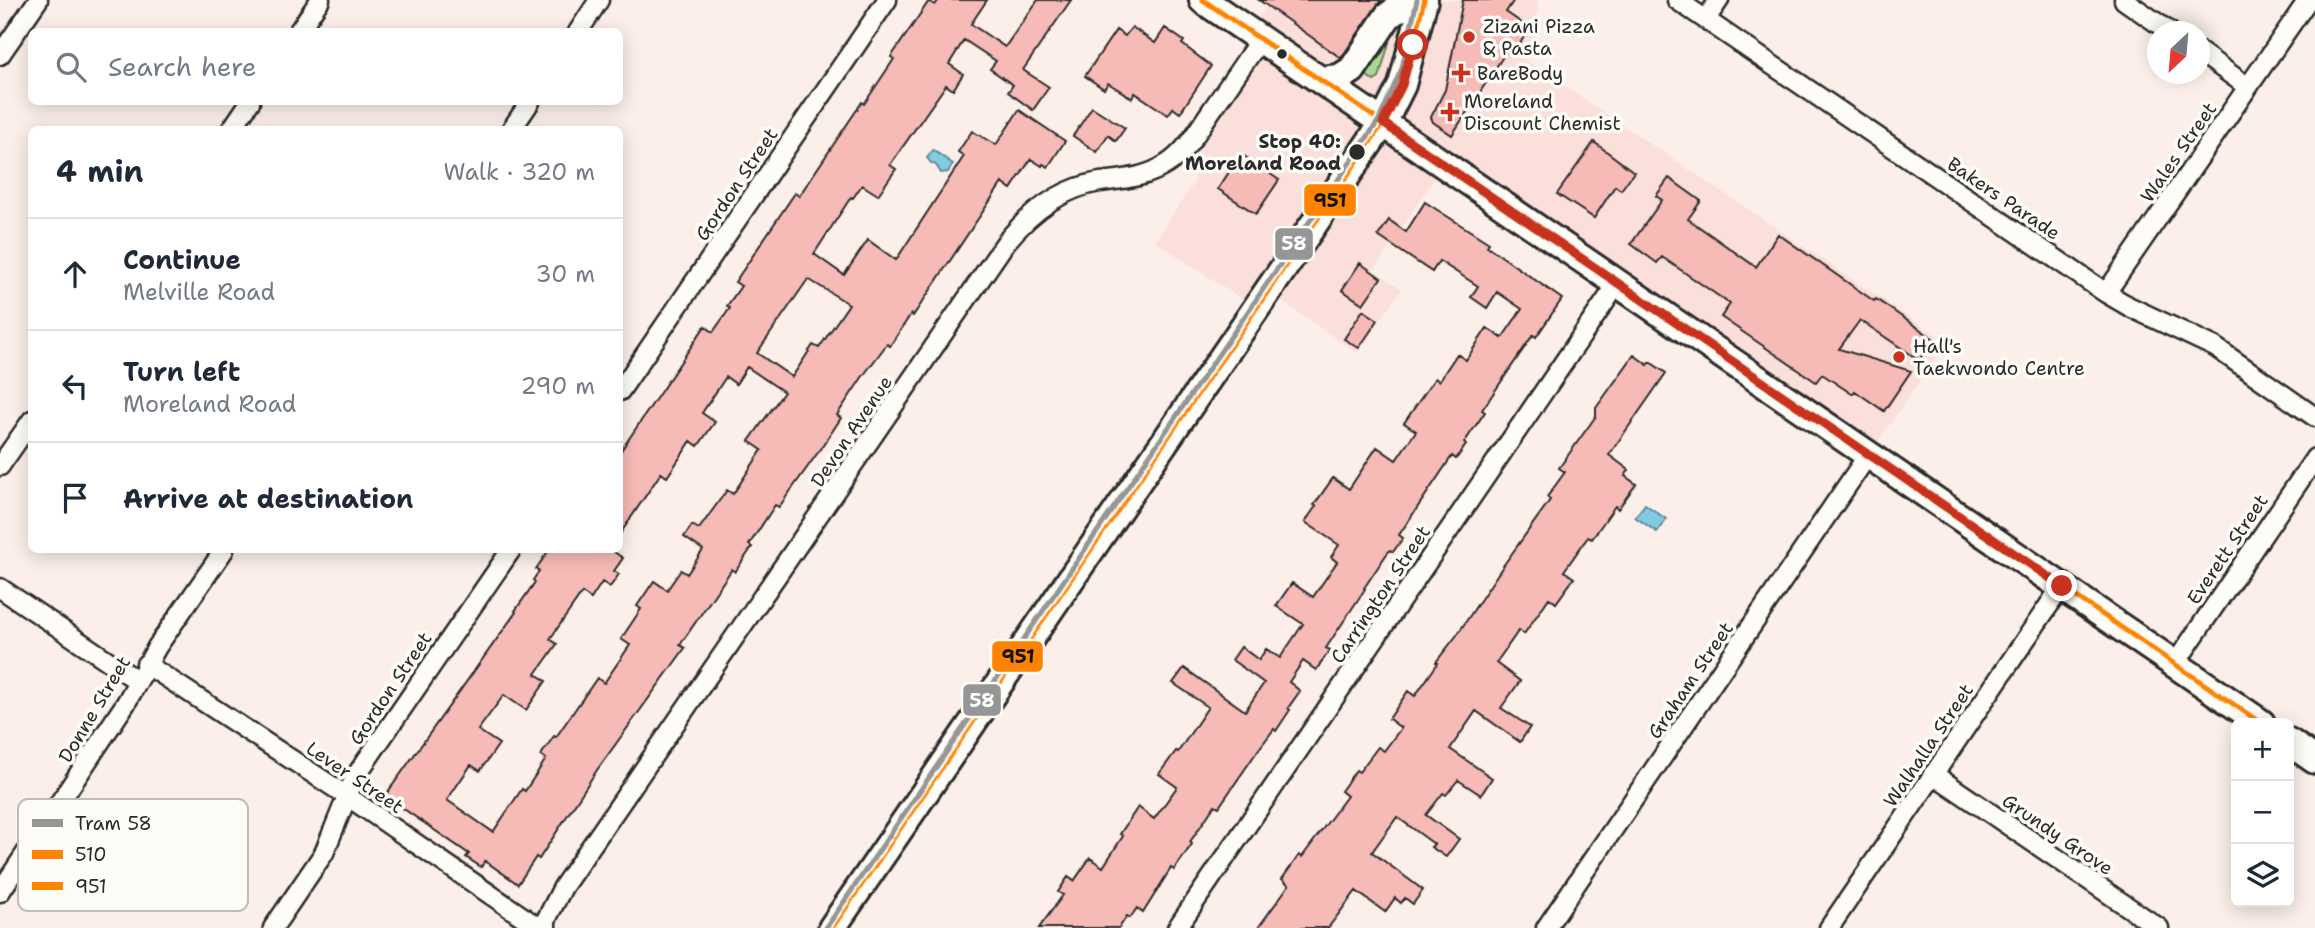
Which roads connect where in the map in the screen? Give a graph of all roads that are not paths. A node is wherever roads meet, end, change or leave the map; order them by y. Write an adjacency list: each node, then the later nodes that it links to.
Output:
1 (38, 0): 17 (street)
2 (320, 0): 14 (street)
3 (599, 0): 15 (street)
4 (887, 0): 28 (street, Gordon Street)
5 (1203, 0): 16 (main road)
6 (1410, 0): 19 (main road)
7 (1424, 0): 23 (main road)
8 (1677, 0): 12 (street, Bakers Parade)
9 (1719, 0): 12 (street)
10 (2124, 0): 13 (street)
11 (2308, 0): 20 (street, Wales Street)
12 (1706, 19): 27 (street, Bakers Parade)
13 (2154, 21)
14 (301, 28)
15 (581, 28)
16 (1261, 40): 19 (main road); 51 (street, Devon Avenue)
17 (0, 55)
18 (2210, 59): 20 (street)
19 (1321, 80): 23 (main road)
20 (2249, 88): 27 (street, Wales Street)
21 (248, 105): 24 (street)
22 (528, 105): 25 (street)
23 (1383, 123): 26 (main road); 52 (main road)
24 (234, 126)
25 (514, 126)
26 (1618, 283): 31 (main road); 53 (street, Carrington Street)
27 (2106, 293): 29 (street, Bakers Parade)
28 (623, 387)
29 (2315, 417)
30 (28, 426): 33 (street)
31 (1868, 455): 36 (main road); 54 (street, Graham Street)
32 (2315, 458): 39 (street, Everett Street)
33 (0, 466)
34 (222, 553): 38 (street, Donne Street)
35 (509, 553): 45 (street, Gordon Street)
36 (2062, 586): 39 (main road); 44 (street, Walhalla Street)
37 (0, 588): 40 (street)
38 (146, 664): 40 (street, Donne Street); 45 (street, Lever Street)
39 (2175, 664): 41 (main road)
40 (138, 681): 46 (street, Donne Street)
41 (2254, 718)
42 (2294, 745): 43 (main road)
43 (2315, 760)
44 (1933, 774): 55 (street, Walhalla Street); 56 (street, Grundy Grove)
45 (347, 796): 49 (street, Gordon Street); 50 (street, Lever Street)
46 (63, 799)
47 (18, 865): 48 (street, Donne Street)
48 (0, 892)
49 (273, 928)
50 (539, 928)
51 (546, 928)
52 (832, 928)
53 (1177, 928)
54 (1546, 928)
55 (1829, 928)
56 (2159, 928)

